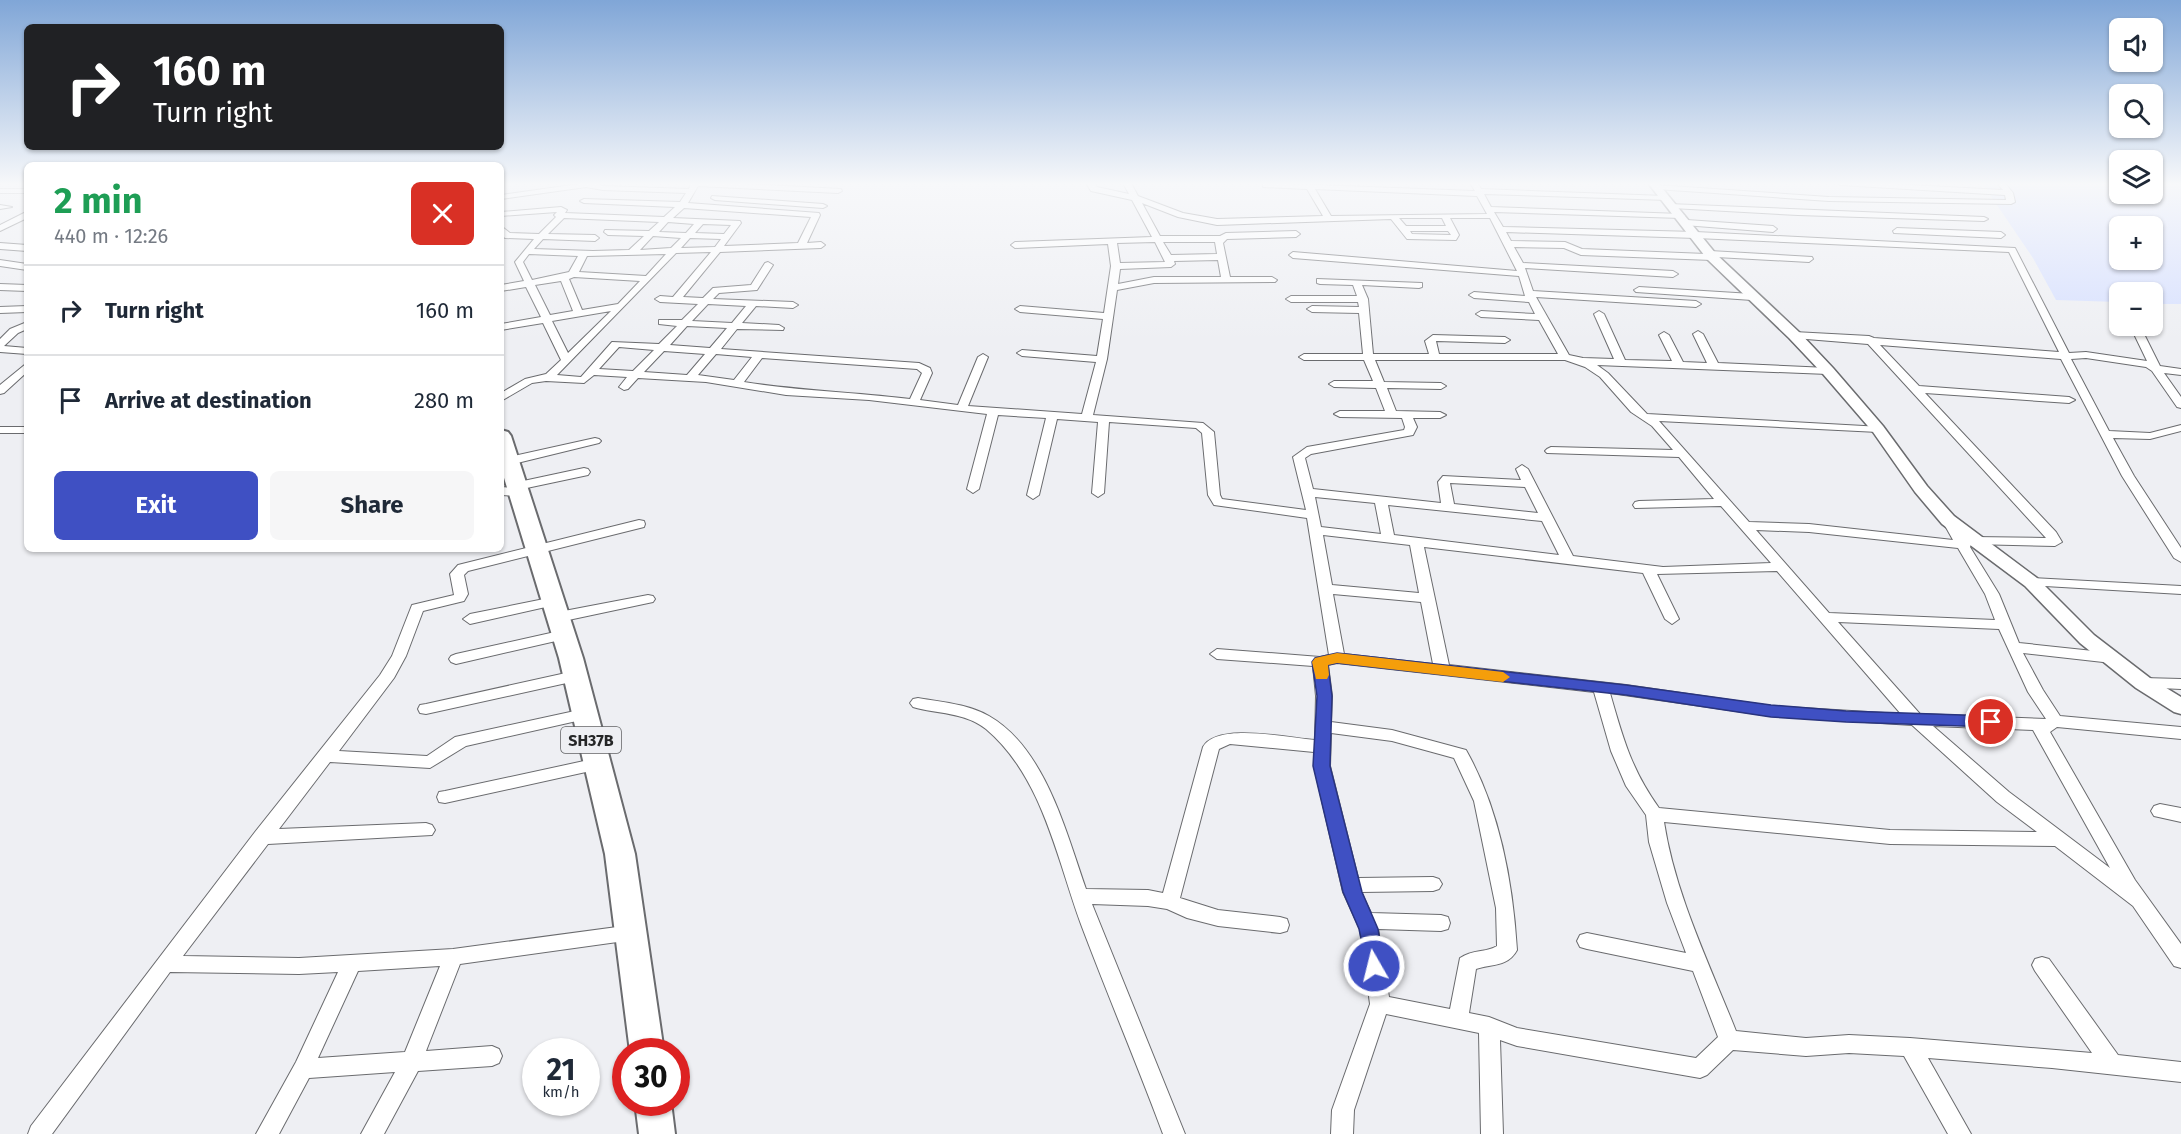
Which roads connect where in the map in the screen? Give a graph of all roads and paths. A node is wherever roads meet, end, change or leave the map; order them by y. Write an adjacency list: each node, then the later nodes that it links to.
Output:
1 (508, 236): 13 (street)
2 (650, 236): 29 (street)
3 (688, 236): 15 (street); 32 (street)
4 (806, 236): 24 (street)
5 (1156, 236): 18 (street)
6 (1256, 236): 17 (street)
7 (1410, 236): 8 (street)
8 (1455, 236)
9 (1503, 236): 20 (street)
10 (1696, 236): 34 (street)
11 (1851, 236): 25 (street)
12 (1902, 236): 25 (street)
13 (542, 237): 14 (street); 28 (street)
14 (576, 237): 16 (street)
15 (726, 237): 27 (street)
16 (595, 238)
17 (1223, 238): 18 (street); 35 (street)
18 (1158, 239): 19 (street); 38 (street)
19 (1112, 241): 22 (street); 41 (street)
20 (1508, 243): 30 (street); 44 (street)
21 (821, 245): 24 (street)
22 (1015, 245)
23 (0, 246): 26 (street)
24 (801, 246): 27 (street)
25 (1913, 246): 106 (street)
26 (24, 248)
27 (717, 249): 32 (street); 37 (street)
28 (527, 251): 31 (street); 54 (street)
29 (631, 253): 31 (street); 32 (street)
30 (1609, 253): 34 (street); 45 (street)
31 (584, 254): 47 (street)
32 (669, 255): 37 (street); 48 (street)
33 (1293, 255): 42 (street)
34 (1711, 255): 36 (street); 62 (street)
35 (1221, 257): 38 (street); 50 (street)
36 (1809, 259)
37 (710, 261): 65 (street)
38 (1169, 262): 41 (street); 49 (street)
39 (0, 263): 43 (street)
40 (768, 265): 66 (street)
41 (1116, 266): 58 (street)
42 (1411, 266): 44 (street); 53 (street)
43 (24, 267)
44 (1521, 269): 45 (street); 61 (street)
45 (1623, 272): 46 (street); 59 (street)
46 (1673, 274)
47 (568, 276): 48 (street); 54 (street); 77 (street)
48 (648, 279): 72 (street)
49 (1174, 280): 50 (street); 58 (street)
50 (1226, 280): 51 (street)
51 (1272, 280)
52 (1320, 281): 53 (street)
53 (1356, 282): 71 (street)
54 (531, 284): 57 (street); 82 (street)
55 (0, 287): 56 (street)
56 (24, 288)
57 (504, 288)
58 (1112, 288): 80 (street)
59 (1639, 290): 62 (street); 67 (street)
60 (1474, 295): 61 (street)
61 (1531, 297): 67 (street); 81 (street)
62 (1752, 297): 93 (street)
63 (660, 299): 65 (street)
64 (1291, 299): 71 (street)
65 (675, 300): 66 (street)
66 (706, 301): 68 (street); 84 (street)
67 (1649, 301): 69 (street)
68 (754, 303): 70 (street); 88 (street)
69 (1696, 304)
70 (793, 305)
71 (1364, 305): 75 (street); 104 (street)
72 (620, 306): 77 (street); 111 (street)
73 (24, 309): 76 (street)
74 (1020, 309): 80 (street)
75 (1312, 309)
76 (0, 310)
77 (579, 313): 82 (street)
78 (1481, 314): 81 (street)
79 (1599, 314): 113 (street)
80 (1108, 316): 110 (street)
81 (1543, 317): 109 (street)
82 (546, 319): 87 (street); 111 (street)
83 (662, 322): 84 (street)
84 (685, 323): 88 (street); 98 (street)
85 (24, 324): 89 (street)
86 (24, 325): 97 (street)
87 (504, 326)
88 (735, 326): 90 (street); 101 (street)
89 (0, 328)
90 (779, 328)
91 (1698, 334): 115 (street)
92 (1664, 335): 114 (street)
93 (1794, 335): 95 (street); 118 (street)
94 (2140, 336): 117 (street)
95 (1869, 339): 106 (street); 131 (street)
96 (1505, 340): 105 (street)
97 (0, 344)
98 (661, 347): 101 (street); 119 (street); 121 (street)
99 (0, 349): 100 (street)
100 (24, 351)
101 (714, 352): 103 (street); 123 (street)
102 (1022, 352): 110 (street)
103 (759, 355): 126 (street); 136 (street)
104 (1368, 356): 105 (street); 108 (street); 128 (street)
105 (1435, 356): 109 (street)
106 (2066, 356): 117 (street); 152 (street)
107 (983, 357): 138 (street)
108 (1304, 357)
109 (1565, 357): 112 (street)
110 (1102, 359): 145 (street)
111 (566, 360): 122 (street)
112 (1583, 361): 113 (street); 146 (street)
113 (1622, 362): 114 (street)
114 (1679, 365): 115 (street)
115 (1714, 366): 118 (street)
116 (24, 369): 125 (street)
117 (2156, 369): 120 (street); 132 (street)
118 (1828, 371): 149 (street)
119 (590, 372): 121 (street); 122 (street)
120 (2181, 372)
121 (636, 374): 123 (street); 130 (street)
122 (548, 377): 134 (street)
123 (690, 378): 126 (street)
124 (0, 379): 125 (street)
125 (14, 379): 133 (street)
126 (738, 383): 136 (street)
127 (1334, 384): 128 (street)
128 (1379, 384): 129 (street); 141 (street)
129 (1441, 386)
130 (624, 387)
131 (1916, 389): 135 (street); 175 (street)
132 (2175, 389): 137 (street)
133 (0, 391)
134 (504, 396)
135 (2069, 400)
136 (914, 402): 138 (street)
137 (2181, 405)
138 (962, 408): 139 (street)
139 (993, 411): 142 (street); 160 (street)
140 (1340, 414): 141 (street)
141 (1392, 414): 143 (street)
142 (1052, 415): 145 (street); 163 (street)
143 (1406, 415): 144 (street); 161 (street)
144 (1440, 415)
145 (1087, 417): 147 (street)
146 (1646, 417): 149 (street); 155 (street)
147 (1104, 418): 162 (street); 168 (street)
148 (2181, 428): 152 (street)
149 (1878, 429): 175 (street)
150 (0, 430): 151 (street)
151 (24, 430)
152 (2105, 434): 177 (street)
153 (594, 441): 156 (street)
154 (1551, 452): 155 (street)
155 (1682, 454): 165 (street)
156 (508, 465): 158 (street); 176 (main road, SH37B)
157 (1522, 469): 159 (street)
158 (584, 471)
159 (1530, 484): 167 (street); 169 (street)
160 (973, 489)
161 (1307, 492): 164 (street); 168 (street)
162 (1098, 493)
163 (1033, 495)
164 (1381, 500): 167 (street); 173 (street)
165 (1722, 502): 166 (street); 171 (street)
166 (1639, 505)
167 (1448, 506): 169 (street)
168 (1313, 515): 172 (street)
169 (1547, 518): 178 (street)
170 (639, 524): 176 (street)
171 (1745, 526): 175 (street); 179 (street)
172 (1316, 530): 173 (street); 182 (street)
173 (1388, 538): 174 (street)
174 (1416, 542): 178 (street); 184 (street)
175 (1969, 543): 181 (street); 190 (street)
176 (538, 547): 187 (main road, SH37B); 210 (street)
177 (2181, 558)
178 (1568, 559): 180 (street)
179 (1780, 567): 180 (street); 186 (street)
180 (1648, 570): 189 (street)
181 (2031, 582): 183 (street); 193 (street)
182 (1325, 589): 184 (street); 195 (street)
183 (2181, 590)
184 (1427, 598): 196 (street)
185 (648, 599): 187 (street)
186 (1825, 617): 190 (street); 205 (street)
187 (559, 618): 188 (street); 194 (street); 197 (main road, SH37B)
188 (470, 619)
189 (1672, 619)
190 (2003, 625): 191 (street)
191 (2013, 647): 193 (street); 206 (street)
192 (1217, 654): 195 (street)
193 (2112, 658): 198 (street)
194 (456, 659)
195 (1329, 660): 196 (street); 207 (street)
196 (1442, 670): 200 (street)
197 (575, 676): 203 (street); 204 (main road, SH37B)
198 (2143, 683): 199 (street); 202 (street)
199 (2181, 684)
200 (1600, 687): 205 (street); 214 (street)
201 (918, 704): 221 (street)
202 (2181, 707)
203 (426, 709)
204 (584, 714): 210 (street); 211 (main road, SH37B)
205 (1916, 720): 206 (street); 218 (street)
206 (2052, 723): 208 (street); 222 (street)
207 (1322, 727): 209 (street); 237 (street)
208 (2181, 733)
209 (1322, 747): 220 (street); 223 (street)
210 (325, 756): 217 (street)
211 (598, 764): 212 (street); 227 (main road, SH37B)
212 (445, 796)
213 (2160, 811): 215 (street)
214 (1654, 814): 218 (street); 234 (street)
215 (2181, 815)
216 (426, 830): 217 (street)
217 (261, 837): 233 (street)
218 (2058, 839): 222 (street)
219 (1433, 884): 220 (street)
220 (1351, 885): 224 (street)
221 (1079, 896): 223 (street); 252 (street)
222 (2139, 900): 228 (street)
223 (1170, 903): 226 (street)
224 (1365, 921): 225 (street); 236 (street)
225 (1441, 923)
226 (1280, 925)
227 (632, 933): 230 (street); 239 (main road, SH37B)
228 (2173, 938): 231 (street)
229 (1587, 941): 234 (street)
230 (453, 957): 232 (street); 243 (street)
231 (2181, 960)
232 (352, 963): 233 (street); 245 (street)
233 (165, 964): 248 (street)
234 (1698, 964): 240 (street)
235 (2042, 965): 244 (street)
236 (1380, 1004): 237 (street); 253 (street)
237 (1458, 1020): 238 (street)
238 (1489, 1026): 240 (street); 254 (street)
239 (645, 1038)
240 (1728, 1040): 241 (street)
241 (1910, 1047): 244 (street); 255 (street)
242 (492, 1056): 243 (street)
243 (412, 1060): 245 (street); 250 (street)
244 (2112, 1064): 246 (street)
245 (303, 1069): 249 (street)
246 (2181, 1072)
247 (655, 1116): 251 (main road)
248 (39, 1134)
249 (267, 1134)
250 (372, 1134)
251 (657, 1134)
252 (1174, 1134)
253 (1342, 1134)
254 (1492, 1134)
255 (1960, 1134)

